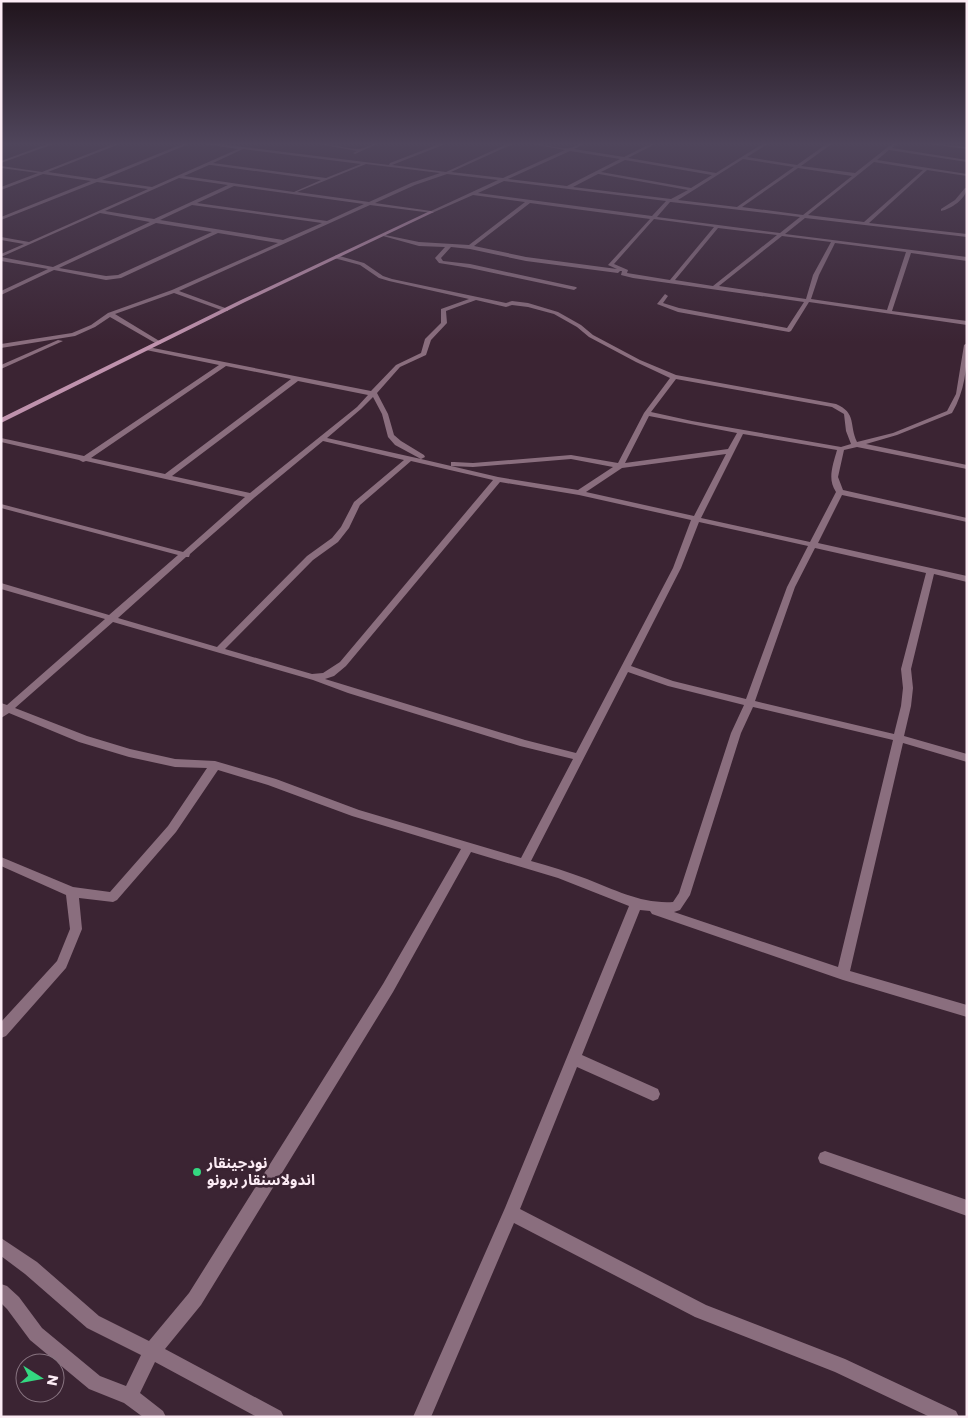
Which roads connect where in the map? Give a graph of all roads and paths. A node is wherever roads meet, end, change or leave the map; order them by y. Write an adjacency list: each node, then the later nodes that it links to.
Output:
1 (25, 209): 18 (street)
2 (106, 209): 14 (street)
3 (180, 209): 19 (street)
4 (230, 209): 20 (street)
5 (357, 209): 20 (street)
6 (413, 209): 15 (street)
7 (439, 209): 15 (street)
8 (519, 209): 32 (street)
9 (584, 209): 17 (street)
10 (662, 209): 17 (street)
11 (762, 209): 16 (street)
12 (812, 209): 16 (street)
13 (881, 209): 21 (street)
14 (99, 212): 19 (street); 30 (street)
15 (432, 212): 25 (street)
16 (804, 215): 21 (street); 24 (street)
17 (652, 218): 22 (street); 38 (street)
18 (1, 219)
19 (154, 221): 23 (street); 37 (street)
20 (325, 222): 29 (street)
21 (866, 223): 26 (street)
22 (717, 226): 24 (street); 39 (street)
23 (216, 232): 29 (street); 37 (street)
24 (781, 234): 28 (street); 40 (street)
25 (385, 236): 31 (street); 35 (street)
26 (967, 236)
27 (1, 238): 30 (street)
28 (834, 241): 33 (street); 46 (street)
29 (284, 242): 42 (street)
30 (28, 243): 34 (street)
31 (450, 246): 32 (street); 41 (street)
32 (470, 247): 38 (street)
33 (909, 251): 36 (street); 48 (street)
34 (1, 257): 37 (street)
35 (336, 257): 45 (street); 47 (street)
36 (967, 259)
37 (51, 268): 43 (street)
38 (626, 271): 39 (street)
39 (671, 282): 40 (street)
40 (715, 287): 46 (street)
41 (574, 288)
42 (174, 291): 47 (street); 49 (street)
43 (1, 293)
44 (666, 296): 46 (street)
45 (474, 299): 59 (street); 61 (street)
46 (808, 300): 48 (street)
47 (226, 310): 52 (street)
48 (889, 312): 50 (street)
49 (110, 314): 51 (street); 52 (street)
50 (967, 323)
51 (74, 335): 54 (street); 58 (street)
52 (159, 344): 55 (street)
53 (967, 345): 56 (street)
54 (1, 346)
55 (148, 349): 57 (street); 65 (street)
56 (966, 355): 62 (street)
57 (225, 364): 60 (street); 73 (street)
58 (1, 367)
59 (674, 377): 64 (street); 69 (street)
60 (297, 378): 61 (street); 77 (street)
61 (374, 394): 67 (street); 74 (street)
62 (959, 394): 63 (street); 69 (street)
63 (967, 399)
64 (647, 412): 66 (street); 75 (street)
65 (1, 421)
66 (741, 431): 70 (street); 71 (street)
67 (323, 439): 72 (street); 81 (street)
68 (1, 440): 73 (street)
69 (854, 444): 70 (street); 76 (street)
70 (842, 449): 79 (street)
71 (731, 451): 75 (street); 83 (street)
72 (411, 458): 74 (street); 91 (street)
73 (83, 460): 77 (street)
74 (428, 462): 75 (street); 78 (street)
75 (620, 466): 80 (street)
76 (967, 467)
77 (166, 478): 81 (street)
78 (498, 479): 80 (street); 93 (street)
79 (840, 492): 84 (street); 85 (street)
80 (579, 493): 83 (street)
81 (250, 496): 86 (street)
82 (1, 506): 86 (street)
83 (696, 519): 85 (street); 92 (street)
84 (967, 520)
85 (812, 544): 87 (street); 94 (street)
86 (186, 555): 90 (street)
87 (930, 571): 88 (street); 96 (street)
88 (967, 579)
89 (1, 586): 90 (street)
90 (112, 619): 91 (street); 95 (street)
91 (219, 650): 93 (street)
92 (626, 668): 94 (street); 97 (street)
93 (316, 678): 97 (street)
94 (749, 704): 96 (street); 104 (street)
95 (4, 710): 99 (street)
96 (898, 738): 98 (street); 105 (street)
97 (579, 756): 102 (street)
98 (967, 758)
99 (215, 765): 100 (street); 103 (street)
100 (468, 847): 102 (street); 115 (street)
101 (1, 860): 103 (street)
102 (524, 863): 104 (street)
103 (72, 892): 107 (street)
104 (636, 904): 105 (street); 108 (street)
105 (843, 974): 106 (street)
106 (967, 1011)
107 (1, 1032)
108 (574, 1058): 109 (street); 112 (street)
109 (653, 1094)
110 (825, 1158): 111 (street)
111 (967, 1208)
112 (511, 1213): 119 (street); 120 (street)
113 (1, 1246): 115 (street)
114 (1, 1292): 116 (street)
115 (152, 1351): 116 (street); 118 (street)
116 (130, 1396): 117 (street)
117 (157, 1417)
118 (275, 1417)
119 (422, 1417)
120 (950, 1417)

